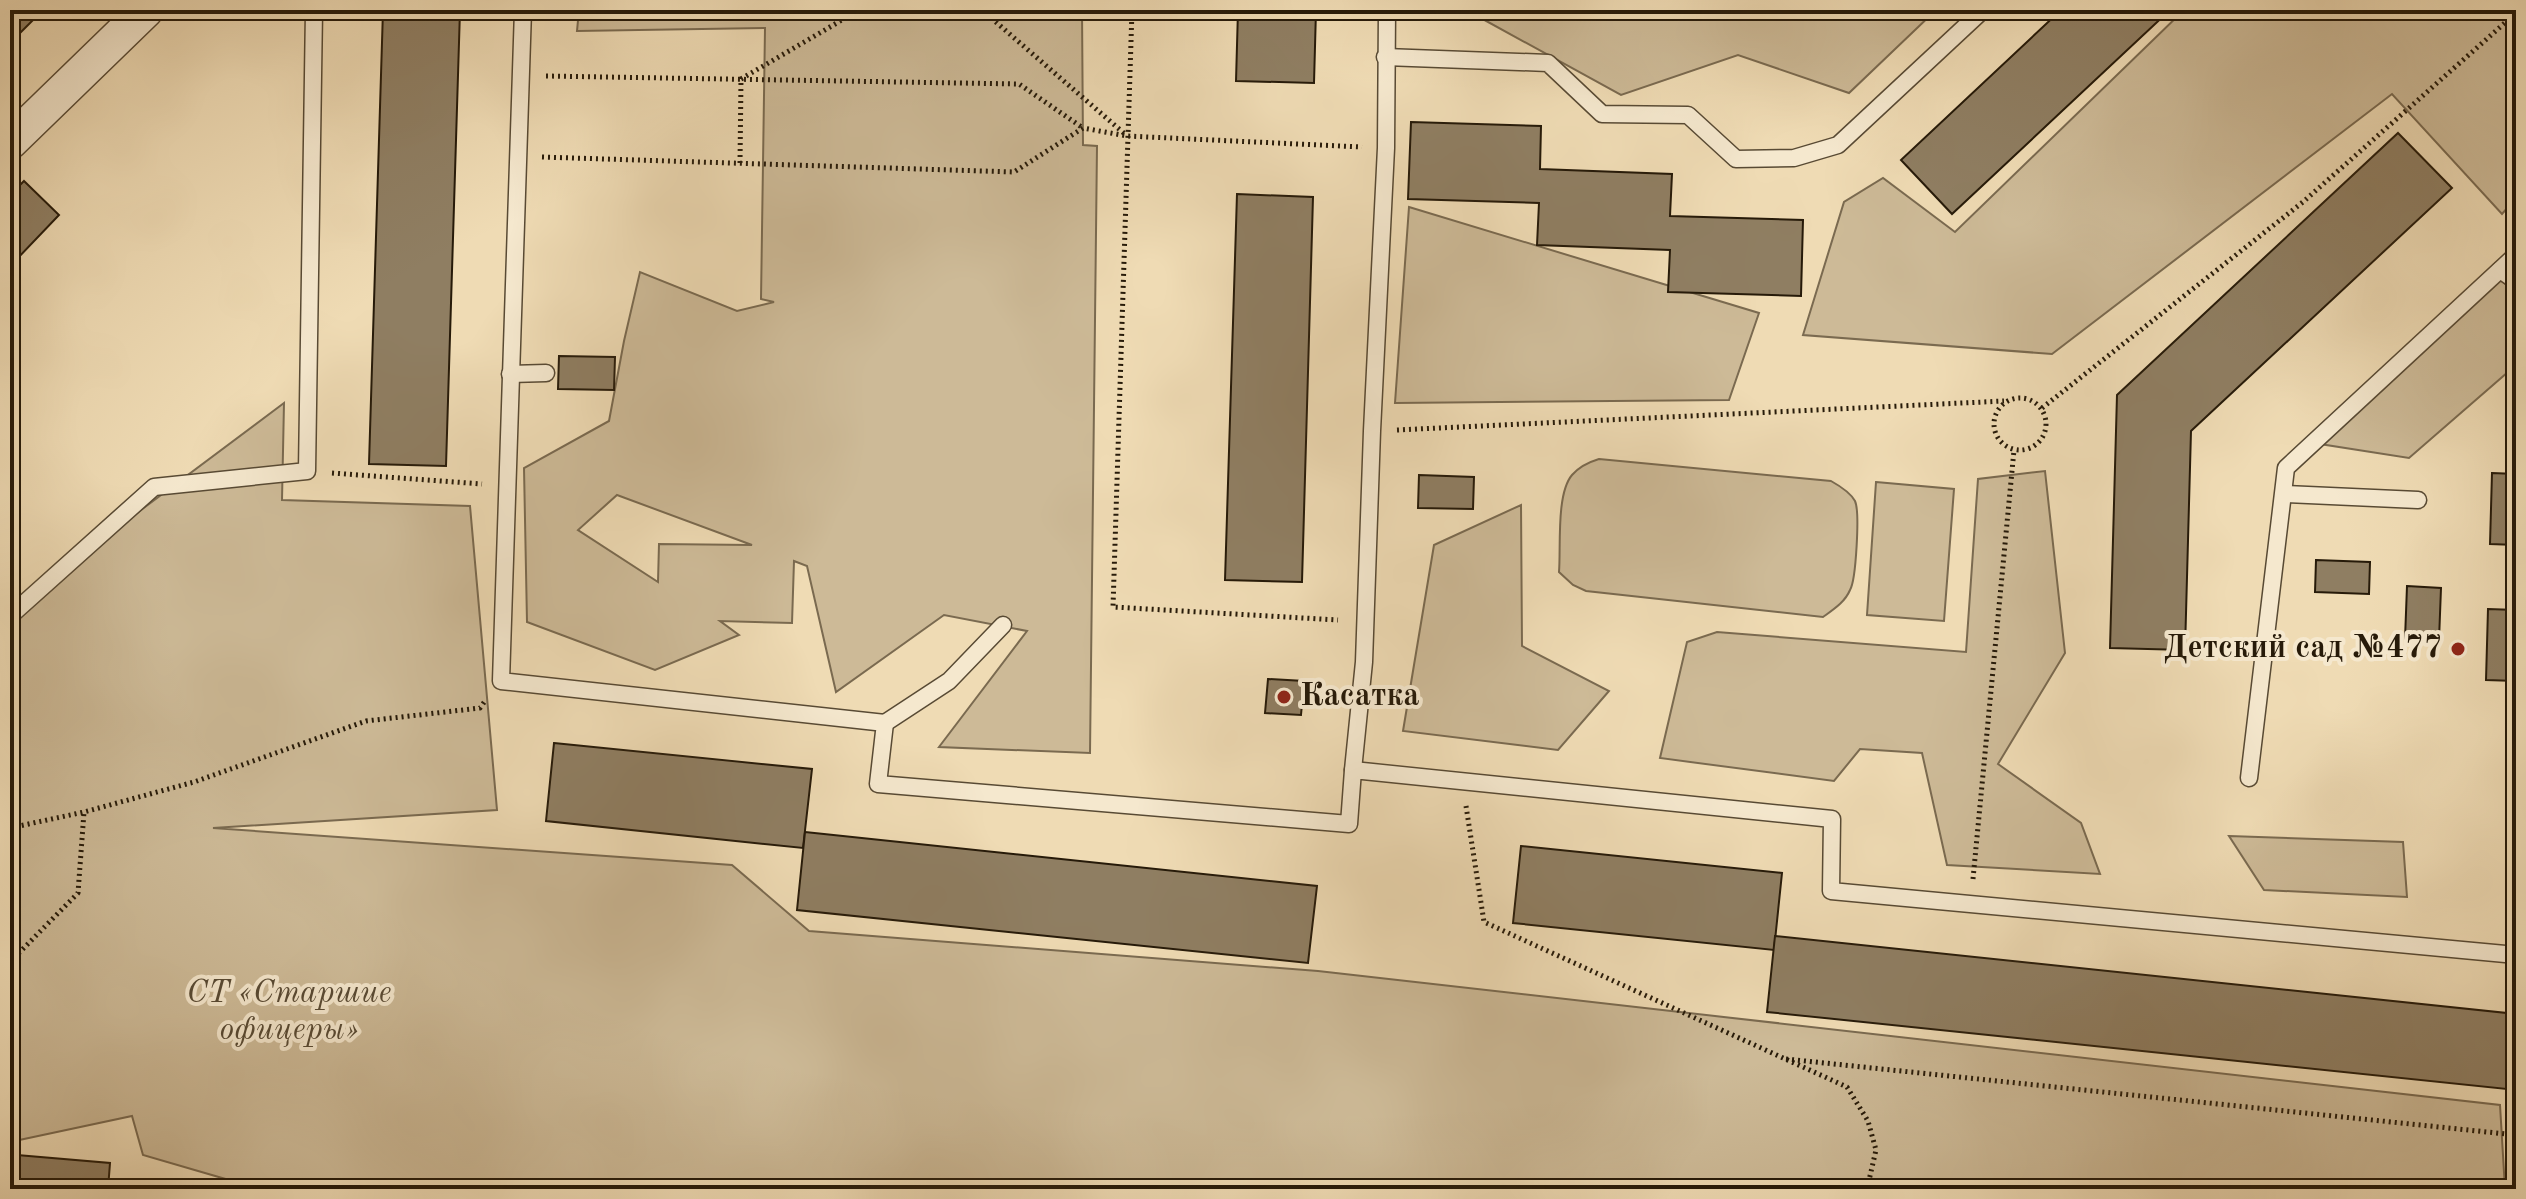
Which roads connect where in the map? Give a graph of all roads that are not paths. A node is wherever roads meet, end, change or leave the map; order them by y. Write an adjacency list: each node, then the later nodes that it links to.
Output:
1 (146, 10): 7 (street)
2 (314, 10): 15 (lane)
3 (523, 10): 12 (lane)
4 (1387, 10): 6 (lane)
5 (1983, 10): 6 (lane)
6 (1385, 57): 18 (lane)
7 (10, 142)
8 (2516, 255): 9 (lane)
9 (2500, 270): 10 (lane); 13 (lane)
10 (2516, 281)
11 (546, 373): 12 (lane)
12 (510, 374): 17 (lane)
13 (2284, 494): 14 (lane); 19 (lane)
14 (2418, 500)
15 (10, 616)
16 (1003, 625): 17 (lane)
17 (885, 723): 18 (lane)
18 (1353, 770): 20 (lane)
19 (2249, 778)
20 (2516, 955)

